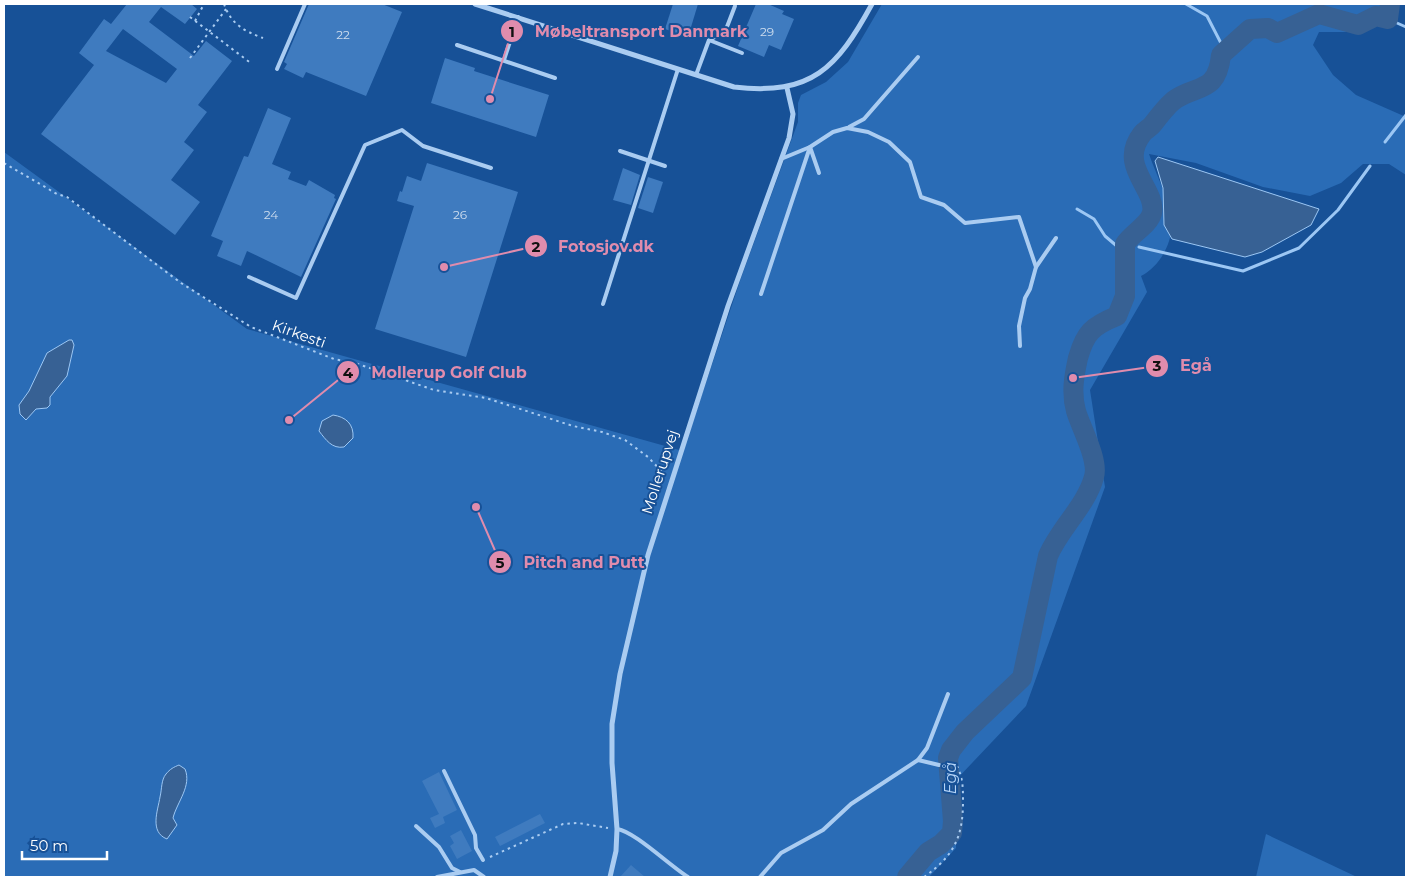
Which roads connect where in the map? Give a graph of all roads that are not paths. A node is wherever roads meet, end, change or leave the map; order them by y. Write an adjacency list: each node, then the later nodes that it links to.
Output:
1 (305, 4): 11 (lane)
2 (475, 4): 5 (street)
3 (872, 4): 15 (street)
4 (735, 6): 6 (lane)
5 (518, 17): 10 (lane); 12 (street)
6 (709, 40): 8 (lane); 13 (lane)
7 (457, 45): 10 (lane)
8 (742, 53)
9 (918, 57): 16 (lane)
10 (504, 60): 14 (lane)
11 (278, 69)
12 (678, 69): 13 (street); 20 (lane)
13 (696, 75): 15 (street)
14 (555, 78)
15 (787, 88): 19 (street, Mollerupvej)
16 (847, 128): 17 (lane); 25 (lane)
17 (810, 147): 19 (lane); 23 (lane); 27 (lane)
18 (620, 151): 20 (lane)
19 (782, 159): 35 (street, Mollerupvej)
20 (649, 161): 21 (lane); 28 (lane)
21 (664, 166)
22 (491, 168): 26 (lane)
23 (819, 173)
24 (1056, 238): 25 (lane)
25 (1036, 267): 29 (lane)
26 (248, 277)
27 (761, 294)
28 (603, 304)
29 (1020, 346)
30 (948, 694): 31 (lane)
31 (918, 760): 32 (lane); 42 (lane)
32 (939, 765)
33 (444, 771): 36 (lane)
34 (416, 826): 37 (lane)
35 (617, 829): 40 (street, Mollerupvej); 41 (lane)
36 (483, 860)
37 (460, 872): 38 (lane); 39 (lane)
38 (437, 877)
39 (484, 877)
40 (610, 877)
41 (688, 877)
42 (760, 877)

